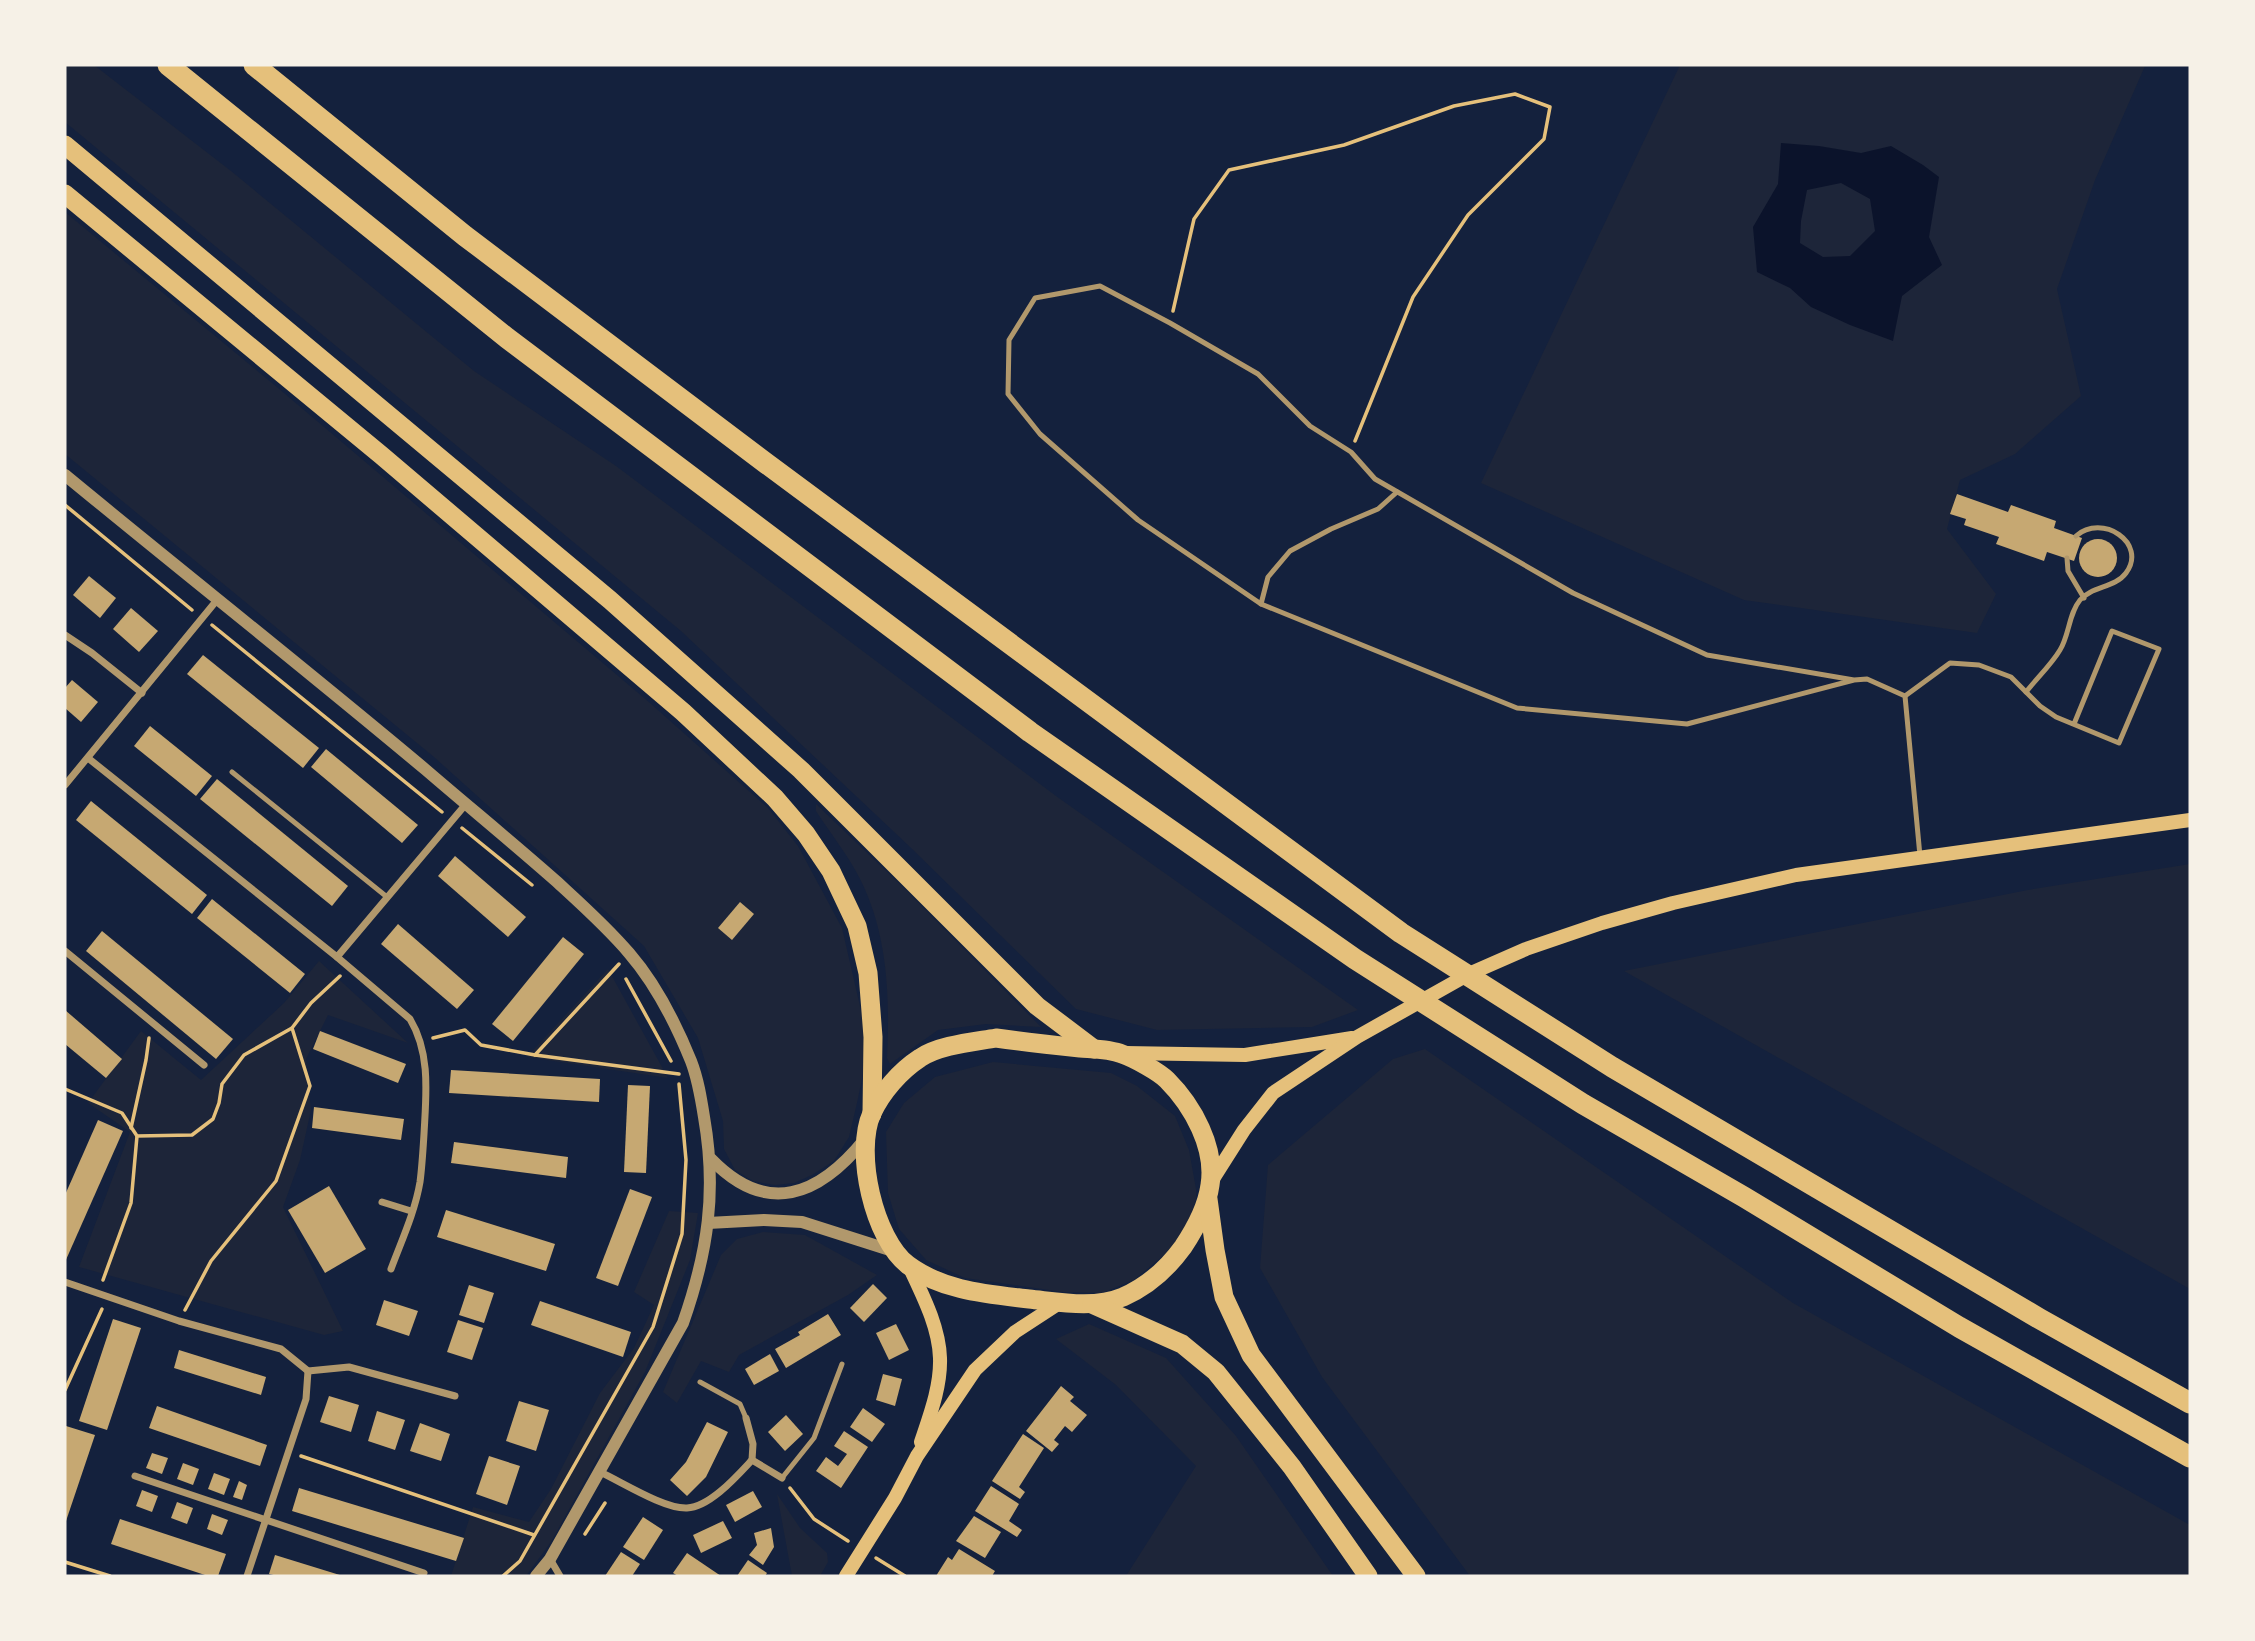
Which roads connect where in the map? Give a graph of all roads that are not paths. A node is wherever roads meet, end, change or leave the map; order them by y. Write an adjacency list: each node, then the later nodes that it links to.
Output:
1 (169, 65): 50 (highway)
2 (254, 65): 48 (highway)
3 (65, 145): 28 (highway)
4 (65, 194): 31 (highway)
5 (65, 475): 10 (street)
6 (1396, 492): 11 (lane); 11 (lane); 13 (lane)
7 (2076, 536): 9 (lane)
8 (2067, 558): 9 (lane)
9 (2084, 598): 15 (lane)
10 (217, 600): 14 (street); 21 (street)
11 (1261, 604): 13 (lane)
12 (65, 635): 14 (street)
13 (1854, 680): 16 (lane)
14 (142, 692): 18 (street)
15 (2026, 692): 16 (lane); 17 (lane)
16 (1905, 695): 23 (lane)
17 (2074, 724): 17 (lane)
18 (88, 758): 20 (street); 26 (street)
19 (232, 772): 24 (lane)
20 (65, 785)
21 (466, 804): 24 (street); 33 (street)
22 (2190, 820): 23 (main road)
23 (1920, 856): 27 (main road)
24 (387, 897): 26 (street)
25 (65, 951): 30 (street)
26 (337, 957): 36 (street)
27 (1357, 1037): 29 (main road); 34 (main road)
28 (1094, 1049): 29 (highway); 31 (highway)
29 (1120, 1053): 34 (highway)
30 (204, 1065)
31 (872, 1114): 32 (highway)
32 (867, 1137): 33 (street); 38 (highway)
33 (711, 1159): 37 (street)
34 (1210, 1190): 43 (highway); 64 (highway)
35 (382, 1202): 36 (street)
36 (411, 1211): 40 (street)
37 (708, 1223): 38 (street); 53 (street)
38 (893, 1251): 39 (highway)
39 (909, 1266): 42 (highway); 51 (main road)
40 (391, 1269)
41 (65, 1282): 45 (street)
42 (1061, 1302): 43 (highway); 51 (main road)
43 (1090, 1303): 63 (highway)
44 (842, 1364): 55 (lane)
45 (308, 1371): 47 (street); 56 (street)
46 (700, 1382): 49 (lane)
47 (455, 1396)
48 (2190, 1403)
49 (746, 1418): 52 (street)
50 (2187, 1455)
51 (917, 1456): 62 (main road)
52 (752, 1460): 53 (street); 55 (street)
53 (600, 1472): 57 (street)
54 (135, 1476): 56 (street)
55 (782, 1478)
56 (265, 1520): 58 (street); 59 (street)
57 (550, 1559): 60 (street); 61 (street)
58 (424, 1573)
59 (247, 1576)
60 (536, 1576)
61 (560, 1576)
62 (846, 1576)
63 (1368, 1576)
64 (1416, 1576)

